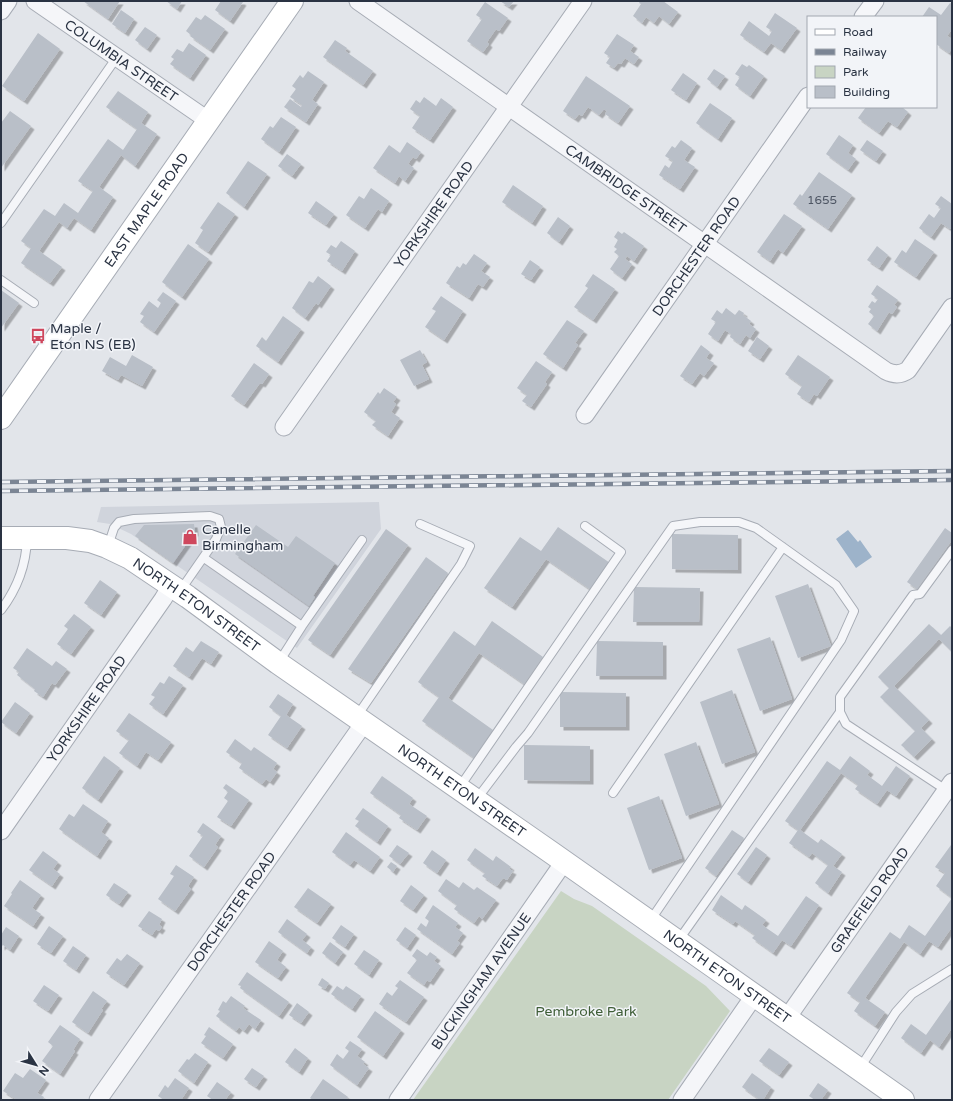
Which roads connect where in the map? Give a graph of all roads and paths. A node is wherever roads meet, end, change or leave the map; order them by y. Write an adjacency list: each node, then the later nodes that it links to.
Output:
1 (8, 1): 7 (street)
2 (34, 1): 9 (street, COLUMBIA STREET)
3 (292, 1): 12 (street, EAST MAPLE ROAD)
4 (358, 1): 11 (street, CAMBRIDGE STREET)
5 (583, 1): 11 (street, YORKSHIRE ROAD)
6 (875, 1): 8 (street)
7 (1, 11)
8 (864, 16)
9 (117, 57): 12 (street, COLUMBIA STREET); 13 (lane)
10 (807, 97): 14 (street, DORCHESTER ROAD)
11 (508, 107): 14 (street, CAMBRIDGE STREET); 20 (street, YORKSHIRE ROAD)
12 (208, 121): 19 (street, EAST MAPLE ROAD)
13 (1, 223)
14 (705, 244): 17 (street, CAMBRIDGE STREET); 18 (street, DORCHESTER ROAD)
15 (1, 280): 16 (lane)
16 (34, 303)
17 (952, 307)
18 (585, 416)
19 (1, 418)
20 (284, 427)
21 (420, 524): 35 (lane)
22 (585, 526): 38 (lane)
23 (1, 538): 24 (street, NORTH ETON STREET)
24 (27, 538): 26 (street, NORTH ETON STREET); 31 (lane)
25 (362, 540): 32 (lane)
26 (107, 547): 29 (lane); 30 (street, NORTH ETON STREET)
27 (783, 547): 37 (lane); 38 (lane); 41 (lane)
28 (952, 550): 34 (lane)
29 (204, 558): 30 (lane); 32 (lane)
30 (176, 588): 33 (street, NORTH ETON STREET); 39 (street, YORKSHIRE ROAD)
31 (1, 610)
32 (302, 626): 33 (lane)
33 (278, 663): 35 (street, NORTH ETON STREET)
34 (840, 712): 36 (lane); 42 (lane)
35 (360, 721): 38 (street, NORTH ETON STREET); 47 (street, DORCHESTER ROAD)
36 (949, 786): 45 (street, GRAEFIELD ROAD)
37 (613, 793)
38 (467, 794): 40 (street, NORTH ETON STREET)
39 (1, 831)
40 (564, 862): 41 (street, NORTH ETON STREET); 48 (street, BUCKINGHAM AVENUE)
41 (650, 922): 42 (street, NORTH ETON STREET)
42 (677, 942): 44 (street, NORTH ETON STREET)
43 (952, 969): 46 (lane)
44 (754, 996): 45 (street, NORTH ETON STREET); 49 (street)
45 (787, 1018): 46 (street, NORTH ETON STREET)
46 (860, 1069): 50 (street, NORTH ETON STREET)
47 (98, 1100)
48 (398, 1100)
49 (682, 1100)
50 (903, 1100)

